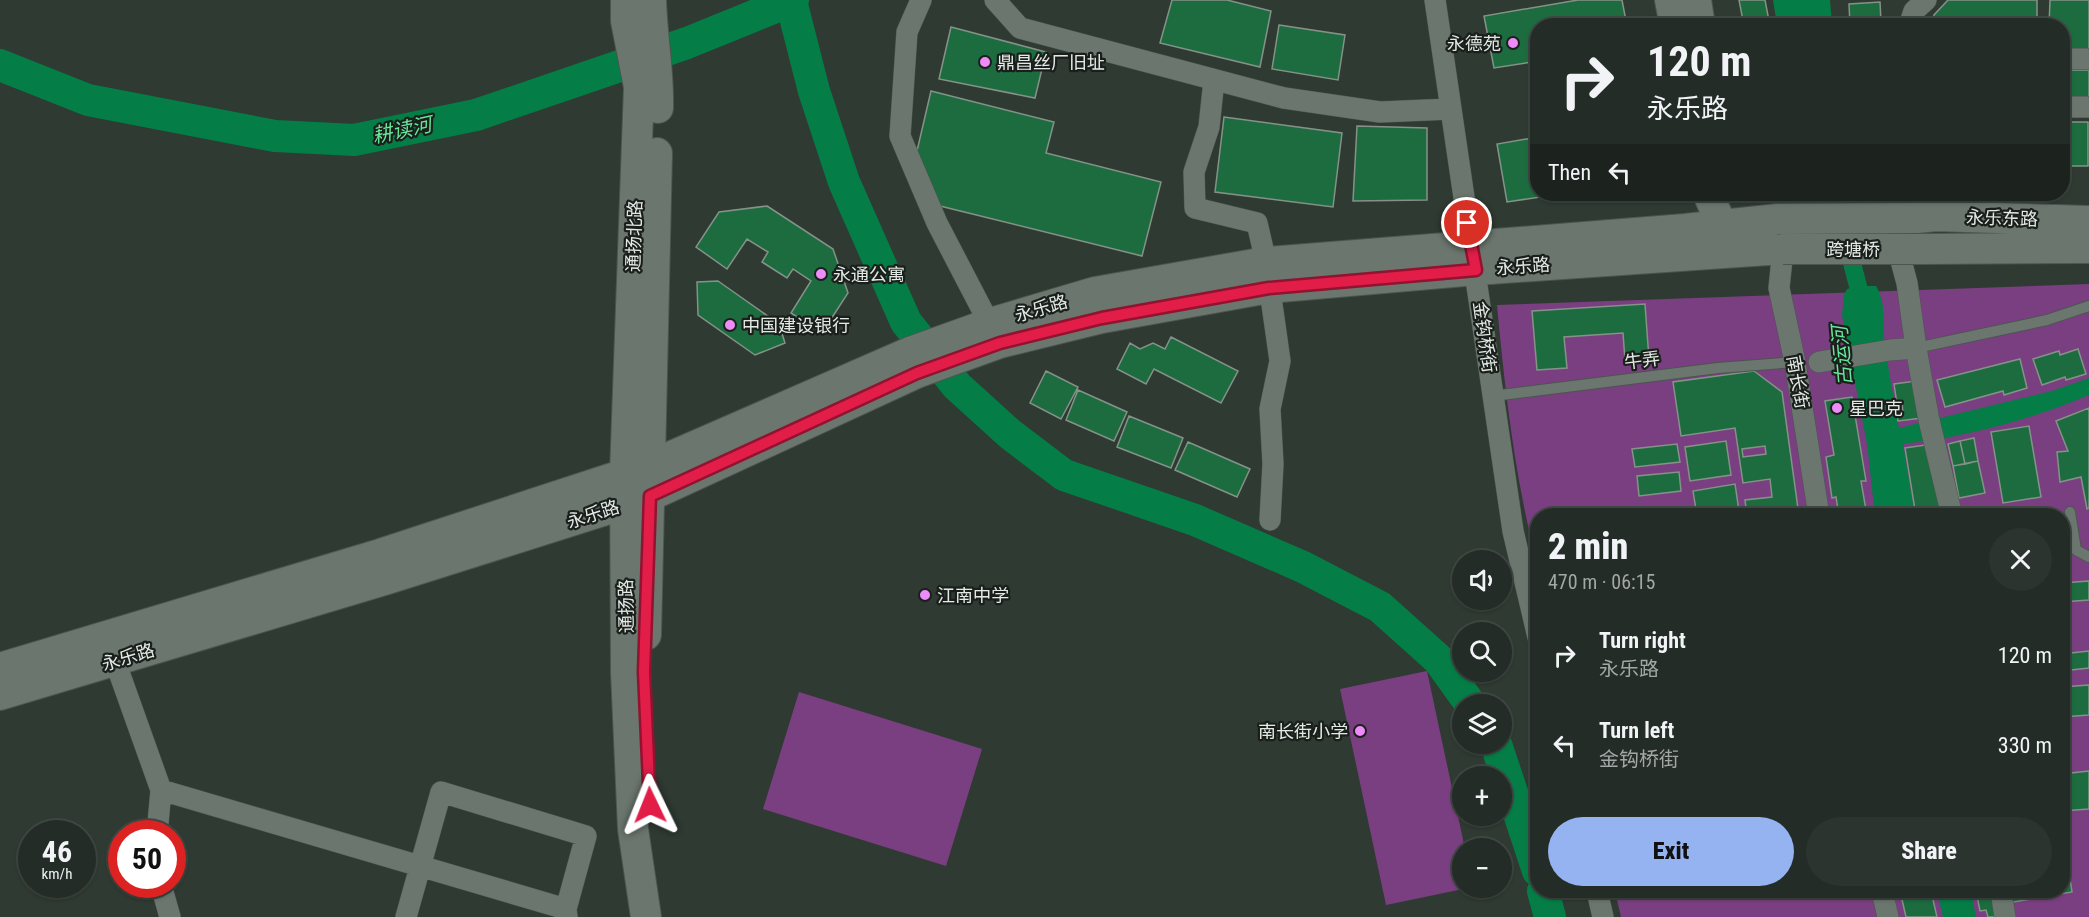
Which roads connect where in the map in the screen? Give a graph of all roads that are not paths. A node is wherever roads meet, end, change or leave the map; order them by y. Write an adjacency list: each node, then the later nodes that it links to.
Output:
1 (921, 0): 30 (street)
2 (995, 0): 13 (street)
3 (1435, 0): 16 (street, 金钩桥街)
4 (1670, 0): 8 (main road)
5 (1696, 0): 9 (main road)
6 (1926, 0): 10 (street)
7 (639, 10): 36 (main road, 通扬北路)
8 (1673, 18)
9 (1699, 18)
10 (1912, 18)
11 (2070, 59): 12 (street)
12 (2089, 59)
13 (1214, 80): 16 (street); 28 (street)
14 (2070, 107): 15 (street)
15 (2089, 107)
16 (1451, 109): 27 (street, 金钩桥街)
17 (1712, 201): 23 (main road)
18 (1731, 201): 23 (main road)
19 (1885, 201): 31 (street)
20 (1929, 209): 21 (main road, 跨塘桥, bridge); 22 (main road, 永乐东路)
21 (1778, 219): 23 (main road, 永乐路)
22 (2089, 221)
23 (1729, 234): 25 (main road, 永乐路); 27 (main road, 永乐路)
24 (2089, 248): 26 (main road, 永乐东路)
25 (1783, 249): 26 (main road, 跨塘桥, bridge); 33 (street, 南长街)
26 (1923, 249)
27 (1473, 258): 28 (main road, 永乐路); 35 (street, 金钩桥街)
28 (1268, 275): 30 (main road, 永乐路); 41 (street)
29 (2089, 306): 31 (lane)
30 (977, 335): 32 (main road, 永乐路)
31 (1917, 348): 34 (street); 39 (street)
32 (923, 359): 36 (main road, 永乐路); 37 (main road, 永乐路)
33 (1795, 362): 35 (lane, 牛弄); 38 (street, 南长街)
34 (1819, 362)
35 (1493, 396): 43 (street, 金钩桥街)
36 (637, 469): 37 (main road, 通扬路); 45 (main road, 永乐路)
37 (638, 500): 44 (main road, 永乐路); 57 (main road, 通扬路); 58 (main road, 通扬路)
38 (1818, 508)
39 (1950, 508)
40 (2070, 512): 42 (lane)
41 (1270, 520)
42 (2089, 557)
43 (1530, 603)
44 (115, 661): 46 (main road, 永乐路); 47 (street)
45 (0, 668)
46 (0, 695)
47 (161, 790): 48 (street); 49 (street)
48 (158, 820)
49 (420, 866): 54 (street); 54 (street); 56 (street)
50 (165, 898): 55 (street)
51 (1599, 898): 59 (street)
52 (1884, 898): 60 (street)
53 (2002, 898): 61 (street)
54 (567, 913)
55 (170, 917)
56 (406, 917)
57 (646, 917)
58 (664, 917)
59 (1603, 917)
60 (1888, 917)
61 (2005, 917)

